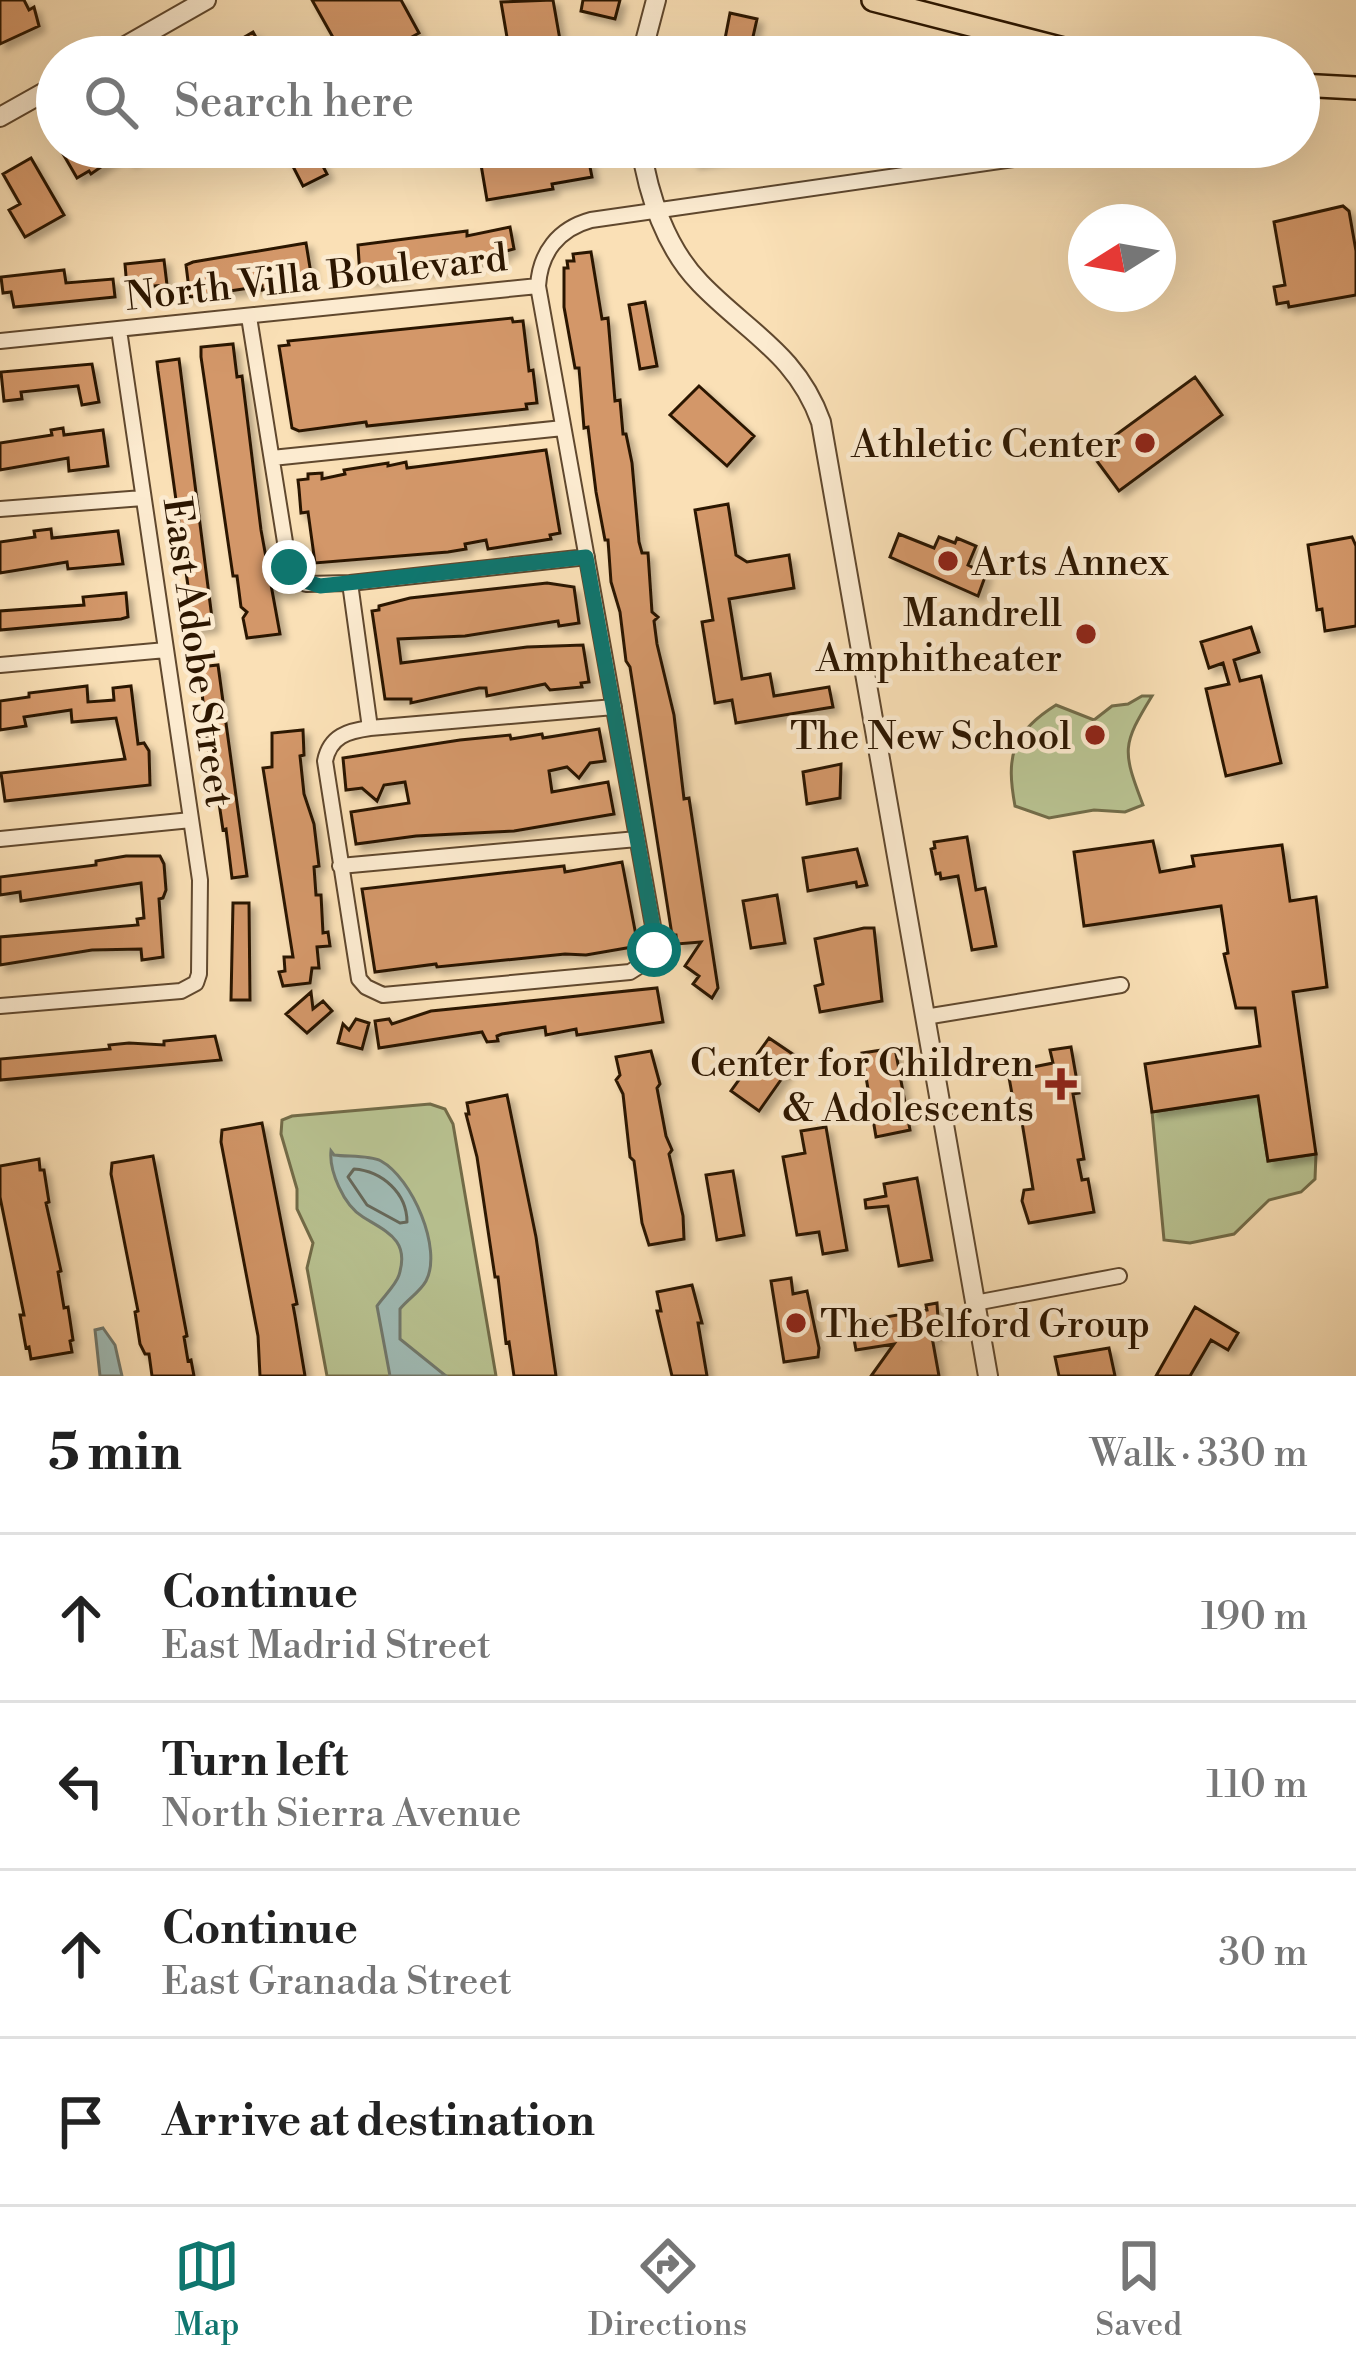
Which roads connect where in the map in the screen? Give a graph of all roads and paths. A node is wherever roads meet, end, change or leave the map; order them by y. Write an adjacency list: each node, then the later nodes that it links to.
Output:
1 (206, 0): 4 (street)
2 (656, 0): 5 (street)
3 (873, 0): 6 (main road)
4 (143, 36)
5 (647, 36)
6 (1013, 36)
7 (1320, 86): 8 (main road)
8 (1356, 88)
9 (36, 97): 10 (street)
10 (0, 118)
11 (646, 168): 13 (street)
12 (951, 168): 13 (street, North Villa Boulevard)
13 (657, 210): 14 (street, North Villa Boulevard); 34 (street)
14 (538, 286): 15 (street, North Villa Boulevard); 18 (street)
15 (250, 317): 16 (street, North Villa Boulevard); 19 (street)
16 (119, 331): 17 (street, North Villa Boulevard); 20 (street, East Adobe Street)
17 (0, 341)
18 (563, 428): 19 (street); 22 (street)
19 (272, 458): 23 (street)
20 (143, 498): 21 (street); 24 (street, East Adobe Street)
21 (0, 509)
22 (586, 557): 23 (street); 26 (street)
23 (350, 583): 27 (street)
24 (166, 650): 25 (street); 28 (street, East Adobe Street)
25 (0, 665)
26 (614, 707): 27 (street); 29 (street)
27 (370, 728): 31 (street)
28 (191, 820): 30 (street); 33 (street, East Adobe Street)
29 (637, 838): 31 (street); 31 (street)
30 (0, 839)
31 (340, 866)
32 (1121, 985): 34 (street)
33 (0, 1006)
34 (925, 1017): 36 (street)
35 (1119, 1276): 36 (street)
36 (975, 1303): 37 (street)
37 (988, 1376)

